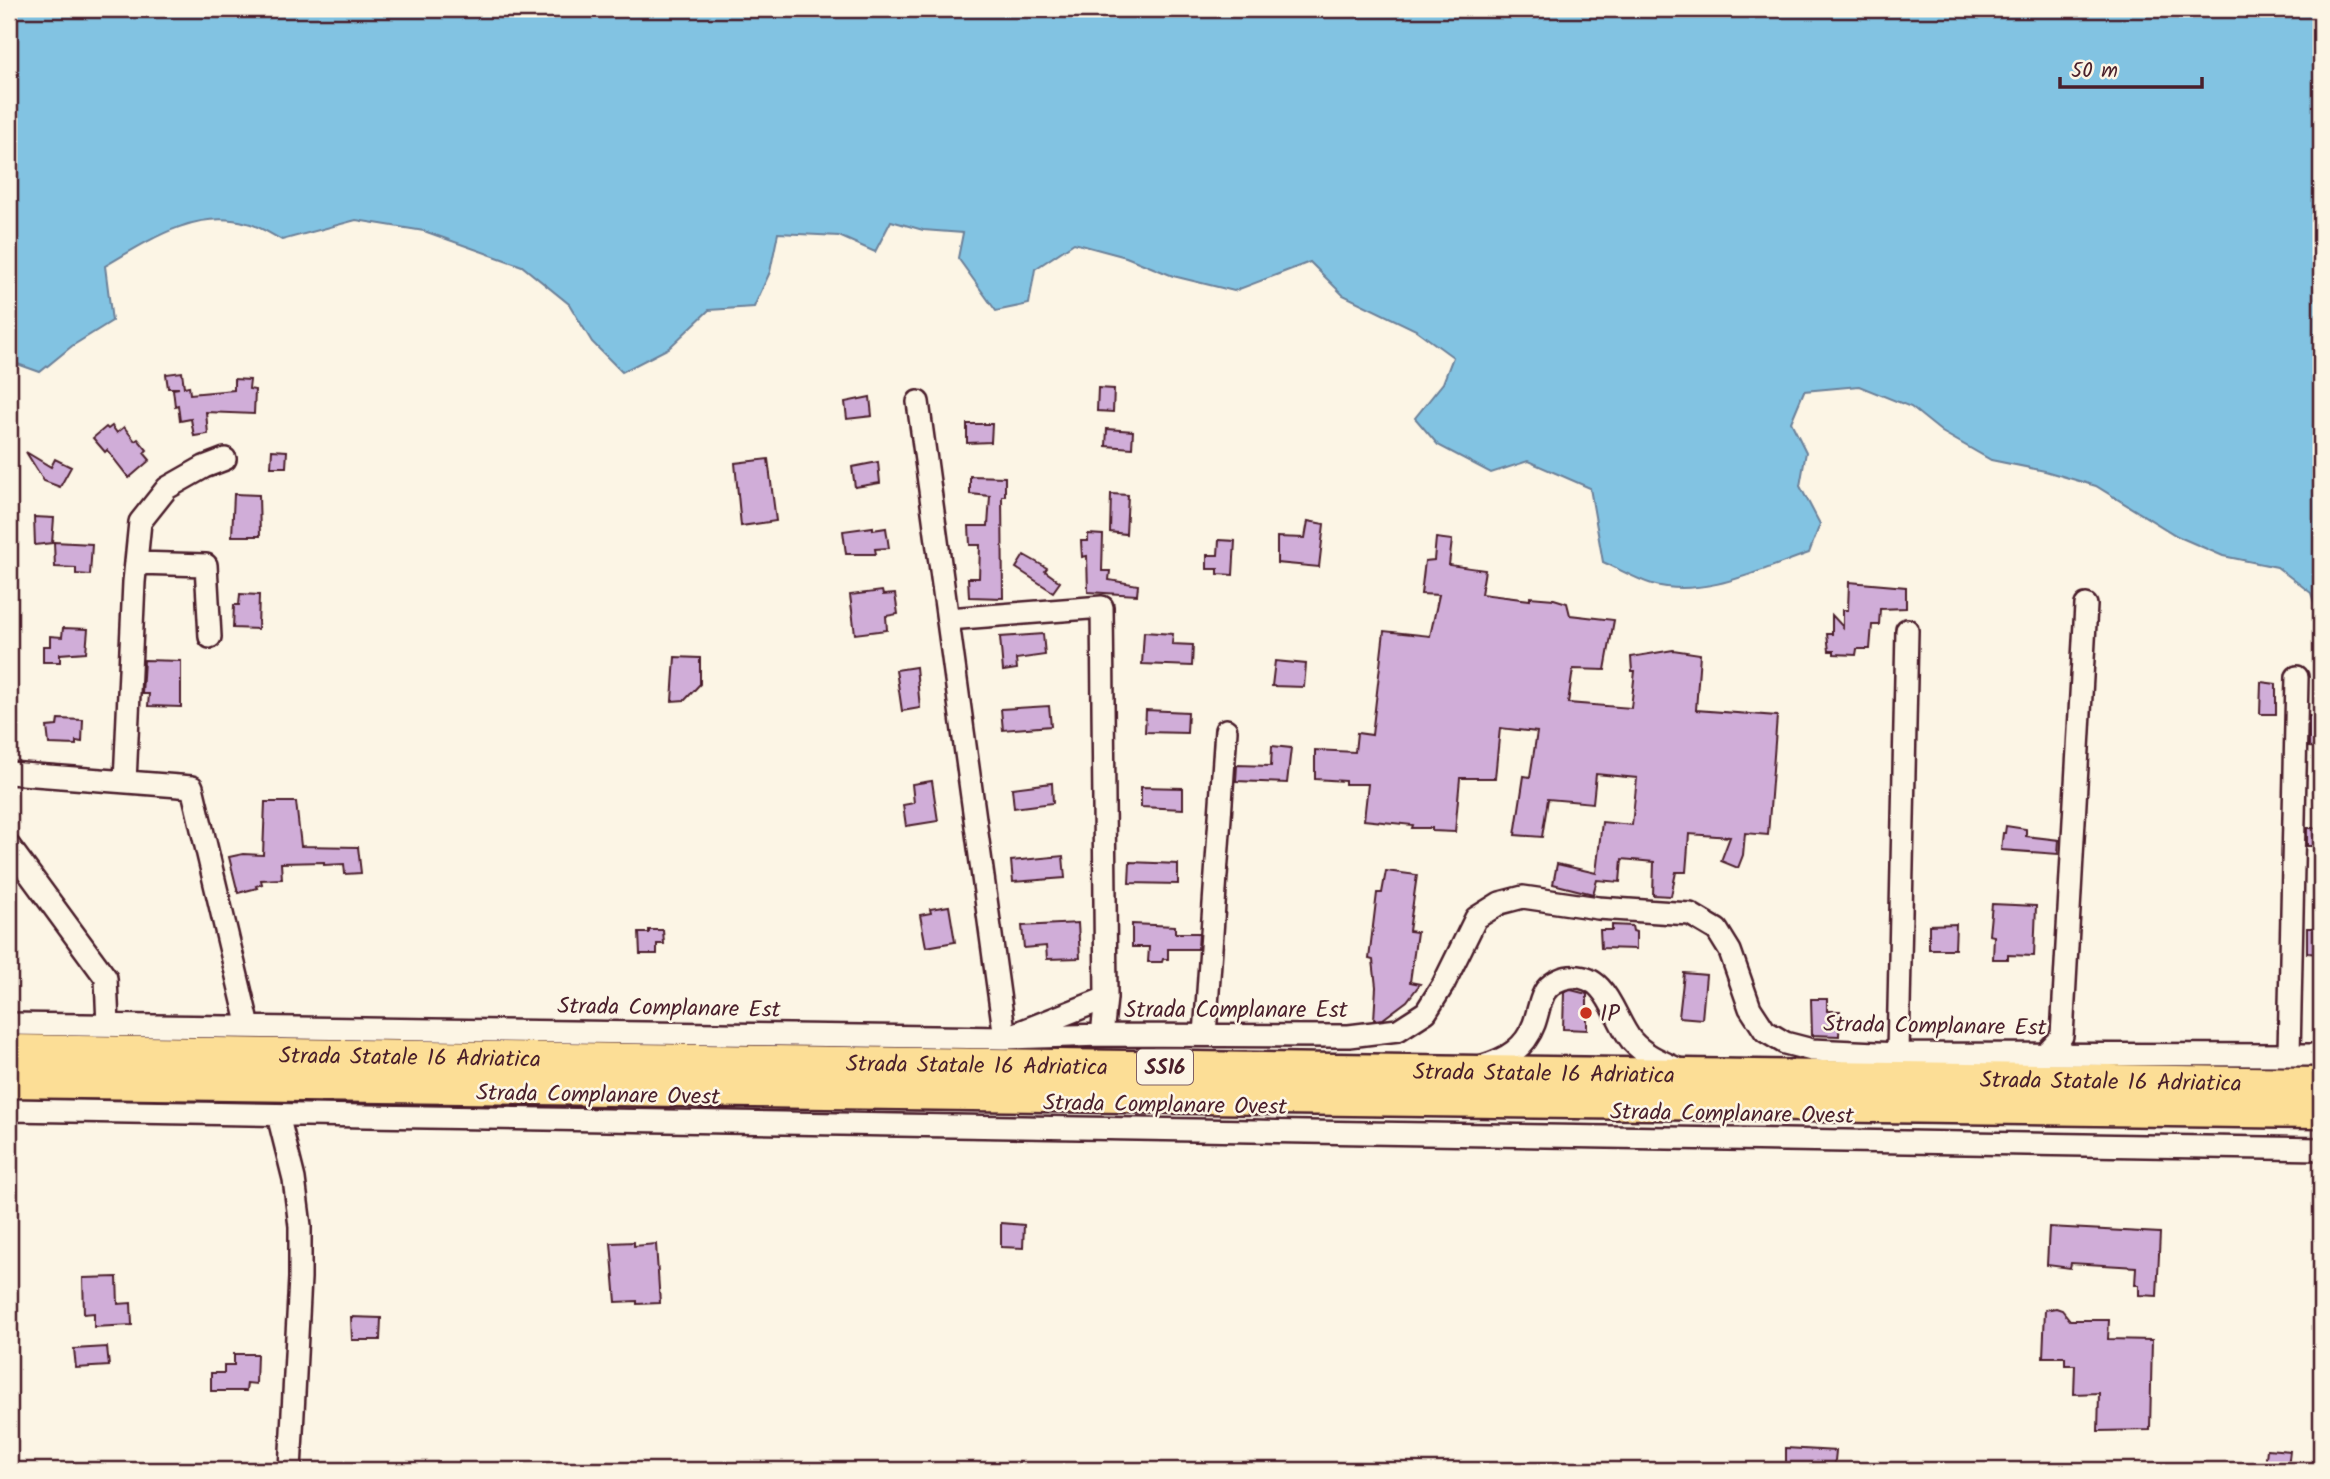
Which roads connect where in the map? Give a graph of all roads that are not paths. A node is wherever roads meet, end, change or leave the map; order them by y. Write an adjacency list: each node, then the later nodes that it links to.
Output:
1 (918, 402): 5 (street)
2 (225, 458): 3 (street)
3 (136, 563): 7 (street); 11 (street)
4 (2086, 606): 21 (street)
5 (948, 619): 13 (street); 19 (street)
6 (1907, 630): 22 (street)
7 (210, 637)
8 (2297, 677): 23 (street)
9 (1226, 730): 18 (street)
10 (9, 773): 11 (street)
11 (125, 782): 16 (street)
12 (9, 846): 15 (street)
13 (1106, 998): 17 (street); 19 (street)
14 (9, 1024): 15 (street, Strada Complanare Est)
15 (108, 1025): 16 (street, Strada Complanare Est)
16 (249, 1027): 19 (street, Strada Complanare Est)
17 (1102, 1035): 18 (street, Strada Complanare Est); 19 (street, Strada Complanare Est)
18 (1205, 1035): 22 (street, Strada Complanare Est)
19 (1005, 1038)
20 (9, 1051): 25 (highway, Strada Statale 16 Adriatica / SS16)
21 (2046, 1053): 22 (street, Strada Complanare Est); 23 (street, Strada Complanare Est)
22 (1898, 1054)
23 (2289, 1054): 24 (street, Strada Complanare Est)
24 (2321, 1055)
25 (1468, 1072): 26 (highway, Strada Statale 16 Adriatica / SS16); 26 (street)
26 (1691, 1075): 28 (highway, Strada Statale 16 Adriatica / SS16)
27 (9, 1081): 30 (highway, Strada Statale 16 Adriatica / SS16)
28 (2321, 1084)
29 (9, 1110): 31 (street, Strada Complanare Ovest)
30 (2321, 1112)
31 (278, 1115): 32 (street, Strada Complanare Ovest); 33 (street)
32 (2321, 1149)
33 (290, 1470)

